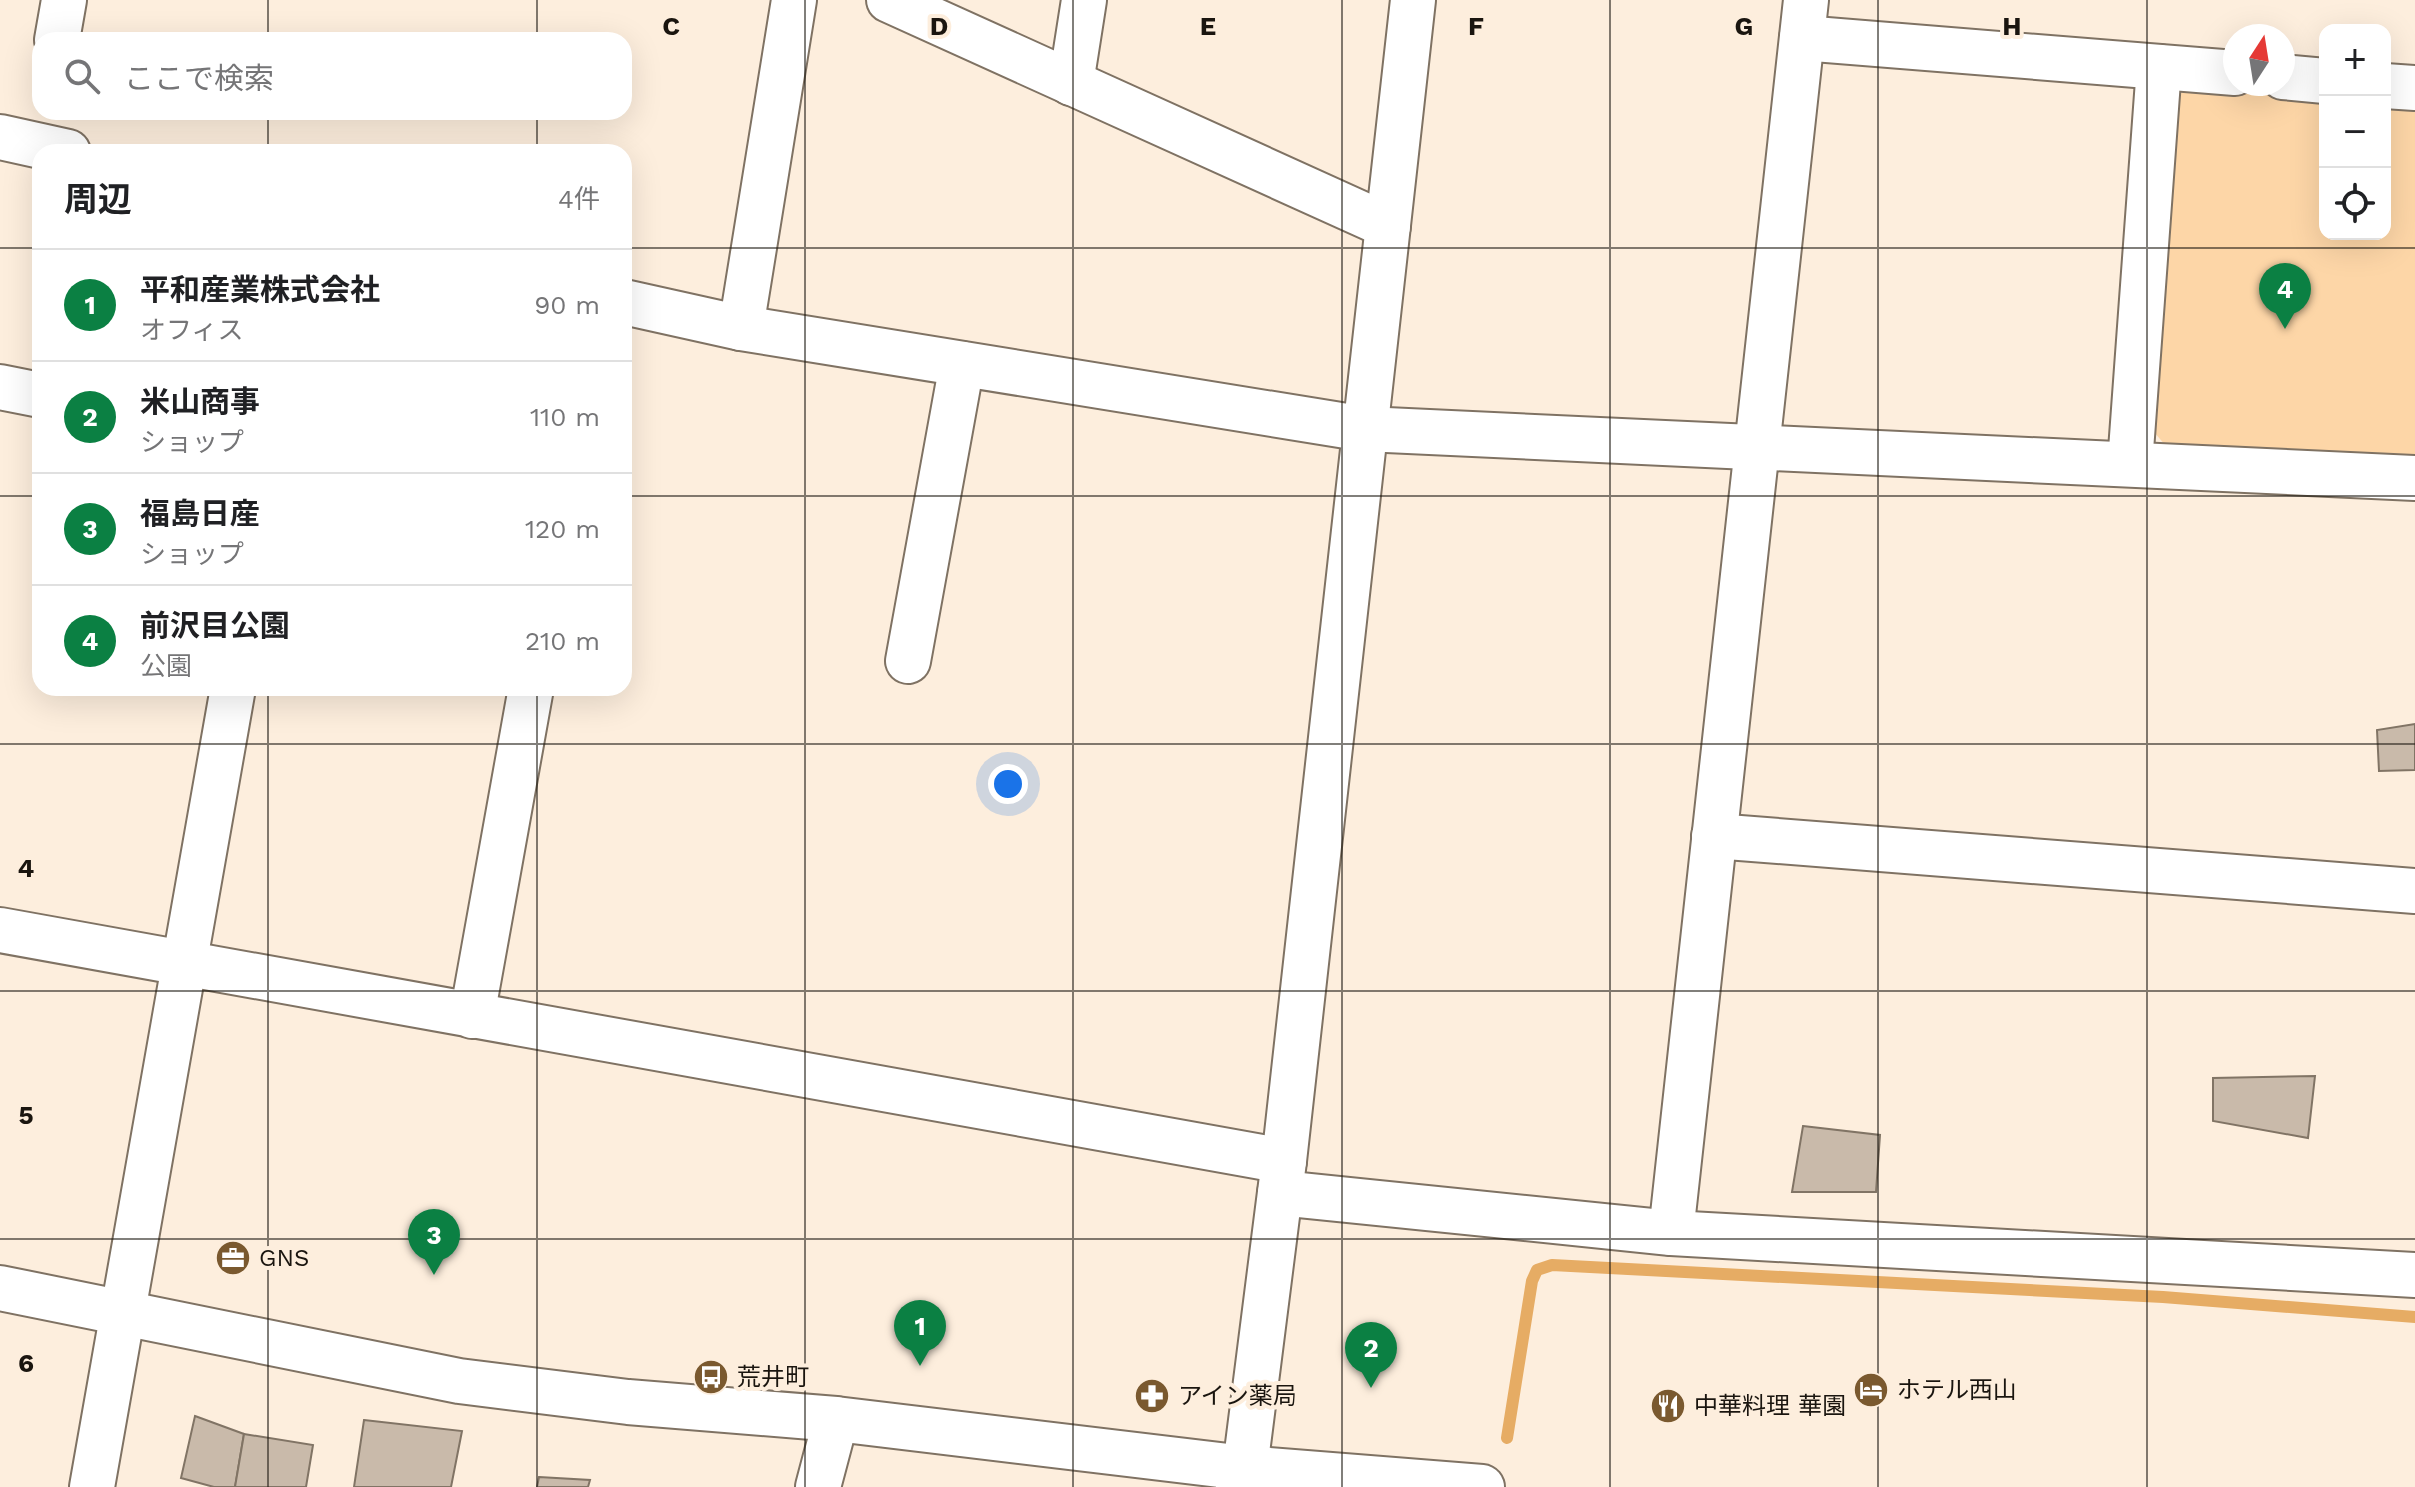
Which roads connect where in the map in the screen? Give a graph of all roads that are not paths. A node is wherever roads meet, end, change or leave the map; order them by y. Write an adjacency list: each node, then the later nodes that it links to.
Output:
1 (64, 0): 7 (street)
2 (794, 0): 17 (street)
3 (889, 0): 12 (street)
4 (1084, 0): 12 (street)
5 (1413, 0): 15 (street)
6 (1804, 19): 8 (street); 22 (street)
7 (58, 32)
8 (2159, 67): 9 (street); 23 (street)
9 (2223, 72)
10 (2295, 78): 11 (street)
11 (2319, 80)
12 (1071, 83): 15 (street)
13 (2391, 86): 14 (street)
14 (2415, 88)
15 (1388, 226): 21 (street)
16 (632, 304): 17 (street)
17 (741, 328): 18 (street)
18 (962, 364): 21 (street); 25 (street)
19 (0, 387): 20 (street)
20 (32, 393)
21 (1365, 429): 22 (street); 33 (street)
22 (1757, 445): 23 (street); 28 (street)
23 (2130, 464): 24 (street)
24 (2415, 478)
25 (908, 661)
26 (232, 696): 31 (street)
27 (530, 696): 32 (street)
28 (1714, 836): 29 (street); 34 (street)
29 (2415, 891)
30 (0, 930): 31 (street)
31 (185, 964): 32 (street); 37 (street)
32 (472, 1016): 33 (street)
33 (1282, 1177): 34 (street); 39 (street)
34 (1671, 1233): 35 (street)
35 (2415, 1275)
36 (0, 1288): 37 (street)
37 (123, 1312): 38 (street); 40 (street)
38 (836, 1419): 39 (street); 41 (street)
39 (1242, 1477): 42 (street)
40 (92, 1487)
41 (818, 1487)
42 (1482, 1487)

